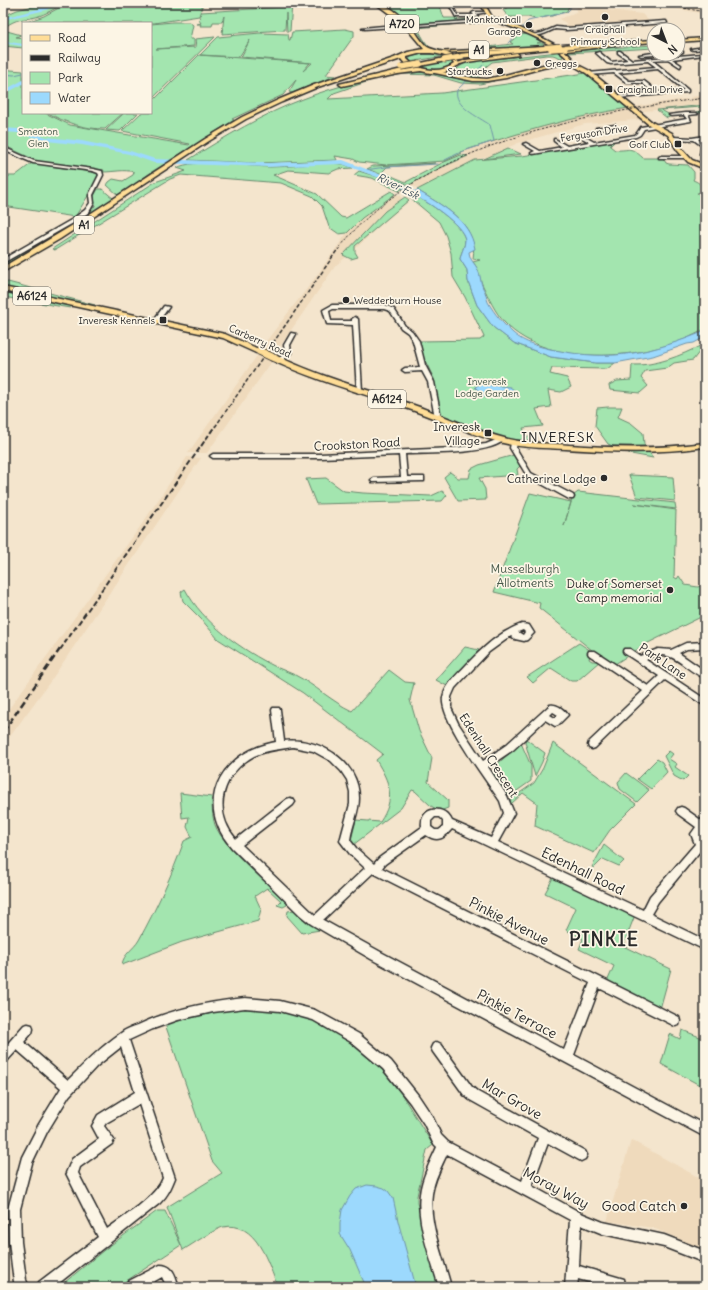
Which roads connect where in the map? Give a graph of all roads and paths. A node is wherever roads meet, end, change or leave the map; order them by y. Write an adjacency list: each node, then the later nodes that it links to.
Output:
1 (372, 3): 28 (highway, A720)
2 (377, 3): 23 (highway, A720)
3 (471, 4): 4 (street); 5 (street)
4 (482, 4): 6 (main road)
5 (451, 5): 6 (street)
6 (486, 12): 7 (main road)
7 (494, 20): 11 (street, bridge); 12 (main road)
8 (646, 22): 12 (street)
9 (647, 22): 10 (street)
10 (666, 22)
11 (364, 28)
12 (534, 35): 19 (main road)
13 (705, 38): 14 (main road)
14 (686, 39)
15 (646, 42): 16 (main road, A1)
16 (616, 43): 20 (highway, A1)
17 (646, 43): 18 (main road, A1)
18 (603, 46): 20 (highway, A1)
19 (550, 48): 20 (highway, A1, bridge); 23 (main road, A1); 34 (main road); 37 (main road, A1); 38 (highway, A1, bridge)
20 (564, 48)
21 (705, 48): 31 (street)
22 (619, 51): 33 (street)
23 (434, 52): 28 (highway); 37 (highway)
24 (604, 52): 26 (street)
25 (592, 53): 26 (street)
26 (598, 53): 33 (street)
27 (646, 54): 29 (street)
28 (407, 55): 41 (highway); 48 (highway, A1)
29 (642, 55)
30 (686, 57): 31 (street)
31 (703, 57)
32 (646, 60): 33 (street)
33 (631, 61)
34 (569, 62): 44 (main road); 45 (main road)
35 (652, 62): 40 (street)
36 (674, 62): 39 (street)
37 (456, 65): 42 (highway); 44 (main road)
38 (400, 66): 48 (highway, A1); 49 (highway, A1)
39 (680, 66)
40 (659, 68): 43 (street); 46 (street)
41 (425, 70): 42 (highway); 49 (highway, A1)
42 (432, 71): 44 (main road)
43 (615, 72): 45 (street); 46 (street)
44 (454, 74)
45 (589, 74): 47 (main road)
46 (658, 94): 47 (street)
47 (617, 97): 55 (main road)
48 (271, 105): 70 (highway, A1)
49 (265, 111): 70 (highway, A1)
50 (685, 114): 51 (street); 52 (street); 53 (street, Ferguson Drive)
51 (696, 114)
52 (672, 115)
53 (670, 123): 55 (street, Ferguson Drive); 58 (street)
54 (615, 126): 57 (street)
55 (654, 126): 60 (main road); 62 (street, Ferguson Drive)
56 (598, 128): 57 (street)
57 (608, 128): 62 (street)
58 (680, 128)
59 (586, 134): 66 (street)
60 (672, 136): 63 (street); 74 (main road)
61 (705, 137): 63 (street)
62 (620, 139): 66 (street, Ferguson Drive)
63 (695, 139): 72 (street)
64 (554, 140): 67 (street)
65 (524, 143): 69 (street)
66 (593, 143): 67 (street, Ferguson Drive)
67 (565, 147): 69 (street, Ferguson Drive)
68 (3, 148): 77 (street)
69 (539, 152): 71 (street, Ferguson Drive)
70 (192, 153): 76 (highway, A1)
71 (533, 153)
72 (701, 153)
73 (661, 157): 74 (street)
74 (686, 157): 75 (main road)
75 (705, 167)
76 (162, 173): 78 (highway, A1); 79 (highway, A1)
77 (3, 261)
78 (3, 270)
79 (3, 275)
80 (3, 290): 82 (main road, Carberry Road / A6124)
81 (166, 307): 82 (street)
82 (156, 321): 84 (main road, Carberry Road / A6124, bridge)
83 (298, 339): 84 (street)
84 (277, 359): 87 (main road, Carberry Road / A6124)
85 (424, 369): 86 (street); 87 (street); 90 (street)
86 (405, 370)
87 (359, 391): 90 (main road, Carberry Road / A6124)
88 (705, 391): 89 (street)
89 (705, 401)
90 (438, 417): 91 (main road, Carberry Road / A6124)
91 (501, 440): 92 (main road, A6124); 94 (street, Crookston Road)
92 (514, 443): 93 (main road, A6124); 99 (street)
93 (705, 445)
94 (402, 453): 95 (street, Crookston Road); 96 (street)
95 (213, 456)
96 (404, 479): 97 (street); 98 (street)
97 (374, 480)
98 (422, 480)
99 (571, 497)
100 (512, 632): 114 (street, Edenhall Crescent)
101 (705, 645): 103 (street)
102 (627, 651): 105 (street, Park Lane)
103 (672, 654): 105 (street); 106 (street)
104 (594, 656): 108 (street)
105 (640, 660): 107 (street, Park Lane)
106 (705, 675)
107 (664, 676): 108 (street); 109 (street, Park Lane)
108 (649, 692): 113 (street)
109 (705, 703)
110 (276, 710): 112 (street)
111 (544, 715): 114 (street)
112 (280, 743): 121 (street, Pinkie Terrace); 123 (street, Pinkie Avenue)
113 (592, 745)
114 (482, 766): 120 (street, Edenhall Crescent)
115 (290, 802): 121 (street)
116 (681, 811): 118 (street)
117 (449, 825): 119 (street); 119 (street, Edenhall Road); 120 (street, Edenhall Road)
118 (703, 827): 122 (street)
119 (427, 829): 123 (street)
120 (493, 843): 124 (street, Edenhall Road)
121 (236, 844): 125 (street, Pinkie Terrace)
122 (702, 845): 124 (street)
123 (374, 868): 125 (street); 127 (street, Pinkie Avenue)
124 (645, 917): 126 (street, Edenhall Road)
125 (315, 920): 134 (street, Pinkie Terrace)
126 (705, 945)
127 (596, 981): 128 (street, Pinkie Avenue); 134 (street)
128 (675, 1021)
129 (28, 1029): 131 (street)
130 (123, 1038): 135 (street); 136 (street); 139 (street)
131 (16, 1043): 133 (street); 135 (street)
132 (437, 1048): 138 (street, Mar Grove)
133 (3, 1057)
134 (567, 1058): 137 (street, Pinkie Terrace)
135 (69, 1088): 146 (street)
136 (141, 1093): 143 (street); 143 (street)
137 (705, 1131)
138 (545, 1135): 140 (street, Mar Grove); 141 (street, Mar Grove)
139 (444, 1146): 141 (street, Moray Way); 150 (street)
140 (581, 1154)
141 (525, 1188): 142 (street, Moray Way)
142 (577, 1217): 144 (street, Moray Way); 145 (street)
143 (105, 1238): 147 (street)
144 (705, 1258)
145 (572, 1271): 151 (street); 152 (street)
146 (23, 1287)
147 (44, 1287)
148 (132, 1287): 149 (street)
149 (173, 1287)
150 (444, 1287)
151 (571, 1287)
152 (619, 1287)

